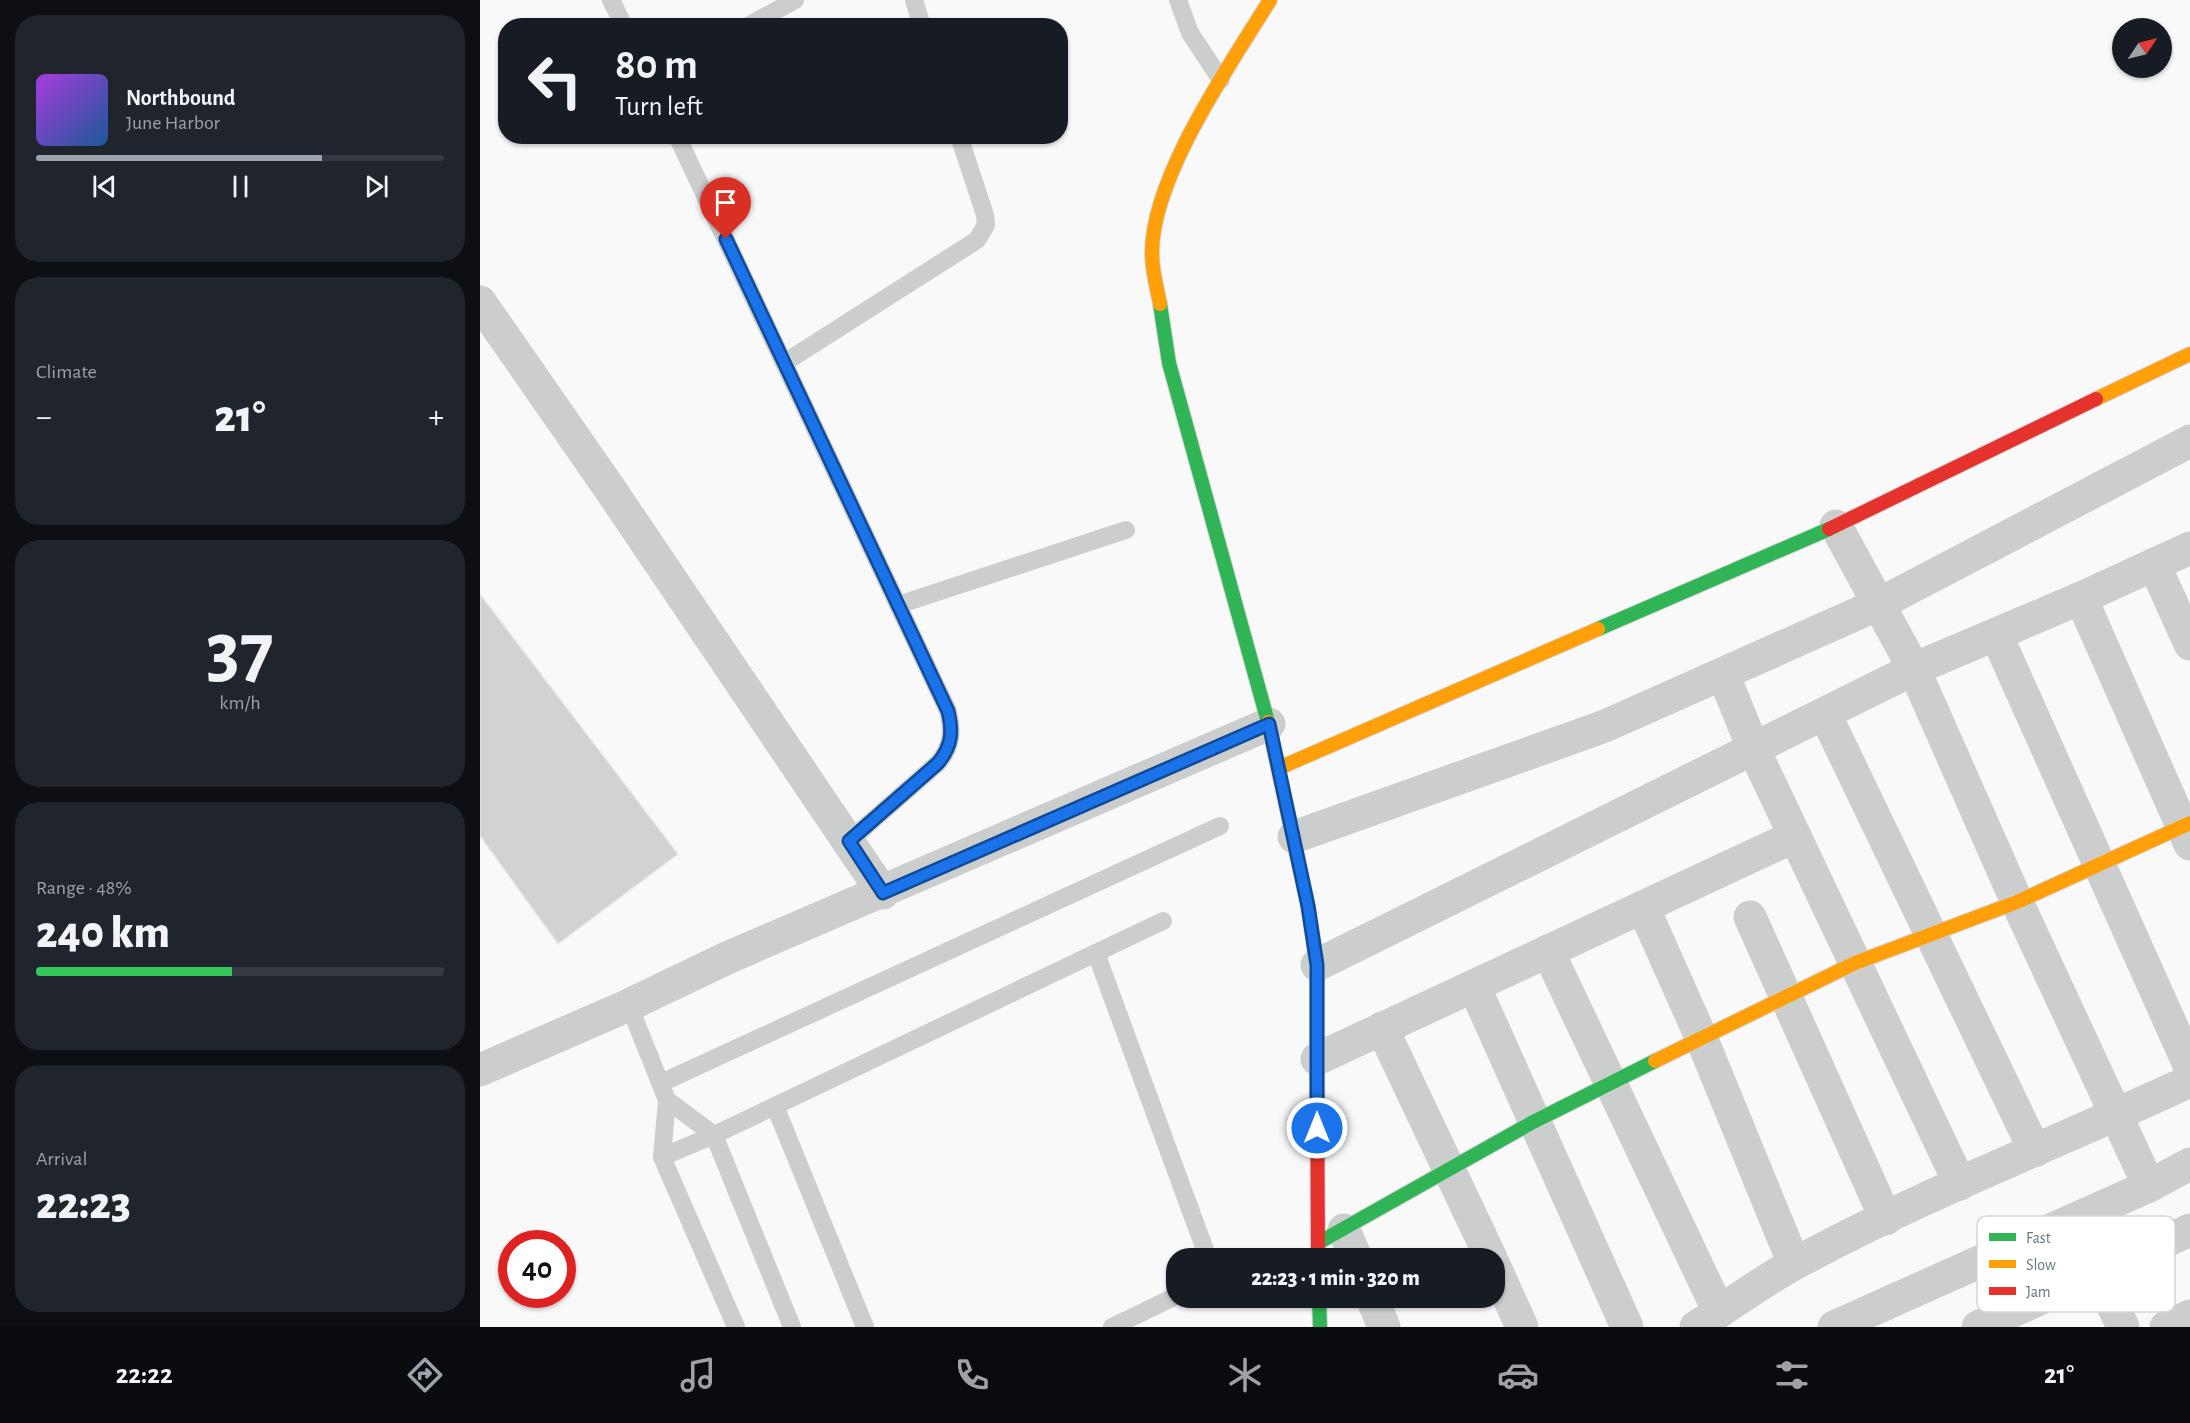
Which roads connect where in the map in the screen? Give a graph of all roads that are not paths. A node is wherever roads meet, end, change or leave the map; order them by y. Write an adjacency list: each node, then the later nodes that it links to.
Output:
1 (611, 0): 6 (lane)
2 (795, 0): 7 (lane)
3 (914, 0): 8 (lane)
4 (1178, 0): 9 (lane)
5 (1270, 0): 9 (street)
6 (620, 18)
7 (762, 18)
8 (920, 18)
9 (1221, 80): 28 (street)
10 (681, 144): 14 (lane)
11 (962, 144): 14 (lane)
12 (480, 302): 35 (street)
13 (2190, 354): 16 (street)
14 (784, 363): 22 (lane)
15 (2190, 441): 21 (street)
16 (1836, 526): 21 (street); 30 (street)
17 (1126, 530): 22 (lane)
18 (2190, 548): 19 (street)
19 (2154, 564): 20 (street); 24 (street)
20 (2081, 598): 23 (street); 32 (street)
21 (1879, 604): 25 (street); 26 (street)
22 (898, 605): 35 (lane)
23 (1996, 634): 25 (street); 36 (street)
24 (2190, 644)
25 (1914, 669): 27 (street); 38 (street)
26 (1723, 674): 29 (street); 34 (street)
27 (1825, 714): 29 (street); 42 (street)
28 (1269, 724): 30 (street); 37 (street)
29 (1754, 750): 33 (street); 46 (street)
30 (1279, 768): 34 (street)
31 (1220, 826): 57 (lane)
32 (2187, 831): 36 (street)
33 (1795, 836): 39 (street); 45 (street)
34 (1294, 837): 46 (street)
35 (849, 841): 37 (street)
36 (2098, 865): 38 (street); 53 (street)
37 (883, 893): 49 (street)
38 (2017, 902): 42 (street); 59 (street)
39 (1643, 907): 43 (street); 51 (street)
40 (1750, 917): 48 (street)
41 (1163, 921): 44 (lane)
42 (1932, 934): 45 (street); 62 (street)
43 (1548, 951): 47 (street); 56 (street)
44 (1096, 953): 58 (lane); 73 (lane)
45 (1856, 963): 48 (street); 66 (street)
46 (1317, 965): 52 (street)
47 (1474, 986): 50 (street); 60 (street)
48 (1786, 995): 51 (street); 69 (street)
49 (629, 1005): 54 (street); 57 (lane)
50 (1382, 1028): 52 (street); 65 (street)
51 (1701, 1037): 56 (street); 76 (street)
52 (1317, 1059): 72 (street)
53 (2190, 1066)
54 (480, 1070)
55 (2190, 1081): 59 (street)
56 (1610, 1082): 60 (street); 84 (street)
57 (664, 1091): 61 (lane); 63 (lane)
58 (775, 1106): 61 (lane); 87 (lane)
59 (2116, 1116): 62 (street); 67 (street)
60 (1533, 1122): 65 (street); 92 (street)
61 (714, 1135): 63 (lane); 86 (lane)
62 (2035, 1151): 66 (street)
63 (662, 1157): 85 (lane)
64 (2190, 1164): 67 (street)
65 (1450, 1169): 72 (street); 74 (street)
66 (1960, 1184): 69 (street)
67 (2149, 1185): 68 (street)
68 (2080, 1216)
69 (1886, 1219): 76 (street)
70 (2190, 1230): 71 (street)
71 (2175, 1237)
72 (1339, 1244)
73 (1204, 1248)
74 (1486, 1248)
75 (1977, 1263): 93 (street)
76 (1794, 1264): 84 (street)
77 (1505, 1289): 91 (street)
78 (1166, 1301): 88 (lane)
79 (1319, 1308): 89 (street)
80 (1376, 1308): 90 (street)
81 (2010, 1312): 94 (street)
82 (2116, 1312): 95 (street)
83 (2190, 1316): 96 (street)
84 (1708, 1320)
85 (736, 1327)
86 (792, 1327)
87 (865, 1327)
88 (1113, 1327)
89 (1320, 1327)
90 (1384, 1327)
91 (1522, 1327)
92 (1627, 1327)
93 (1834, 1327)
94 (1978, 1327)
95 (2123, 1327)
96 (2166, 1327)

